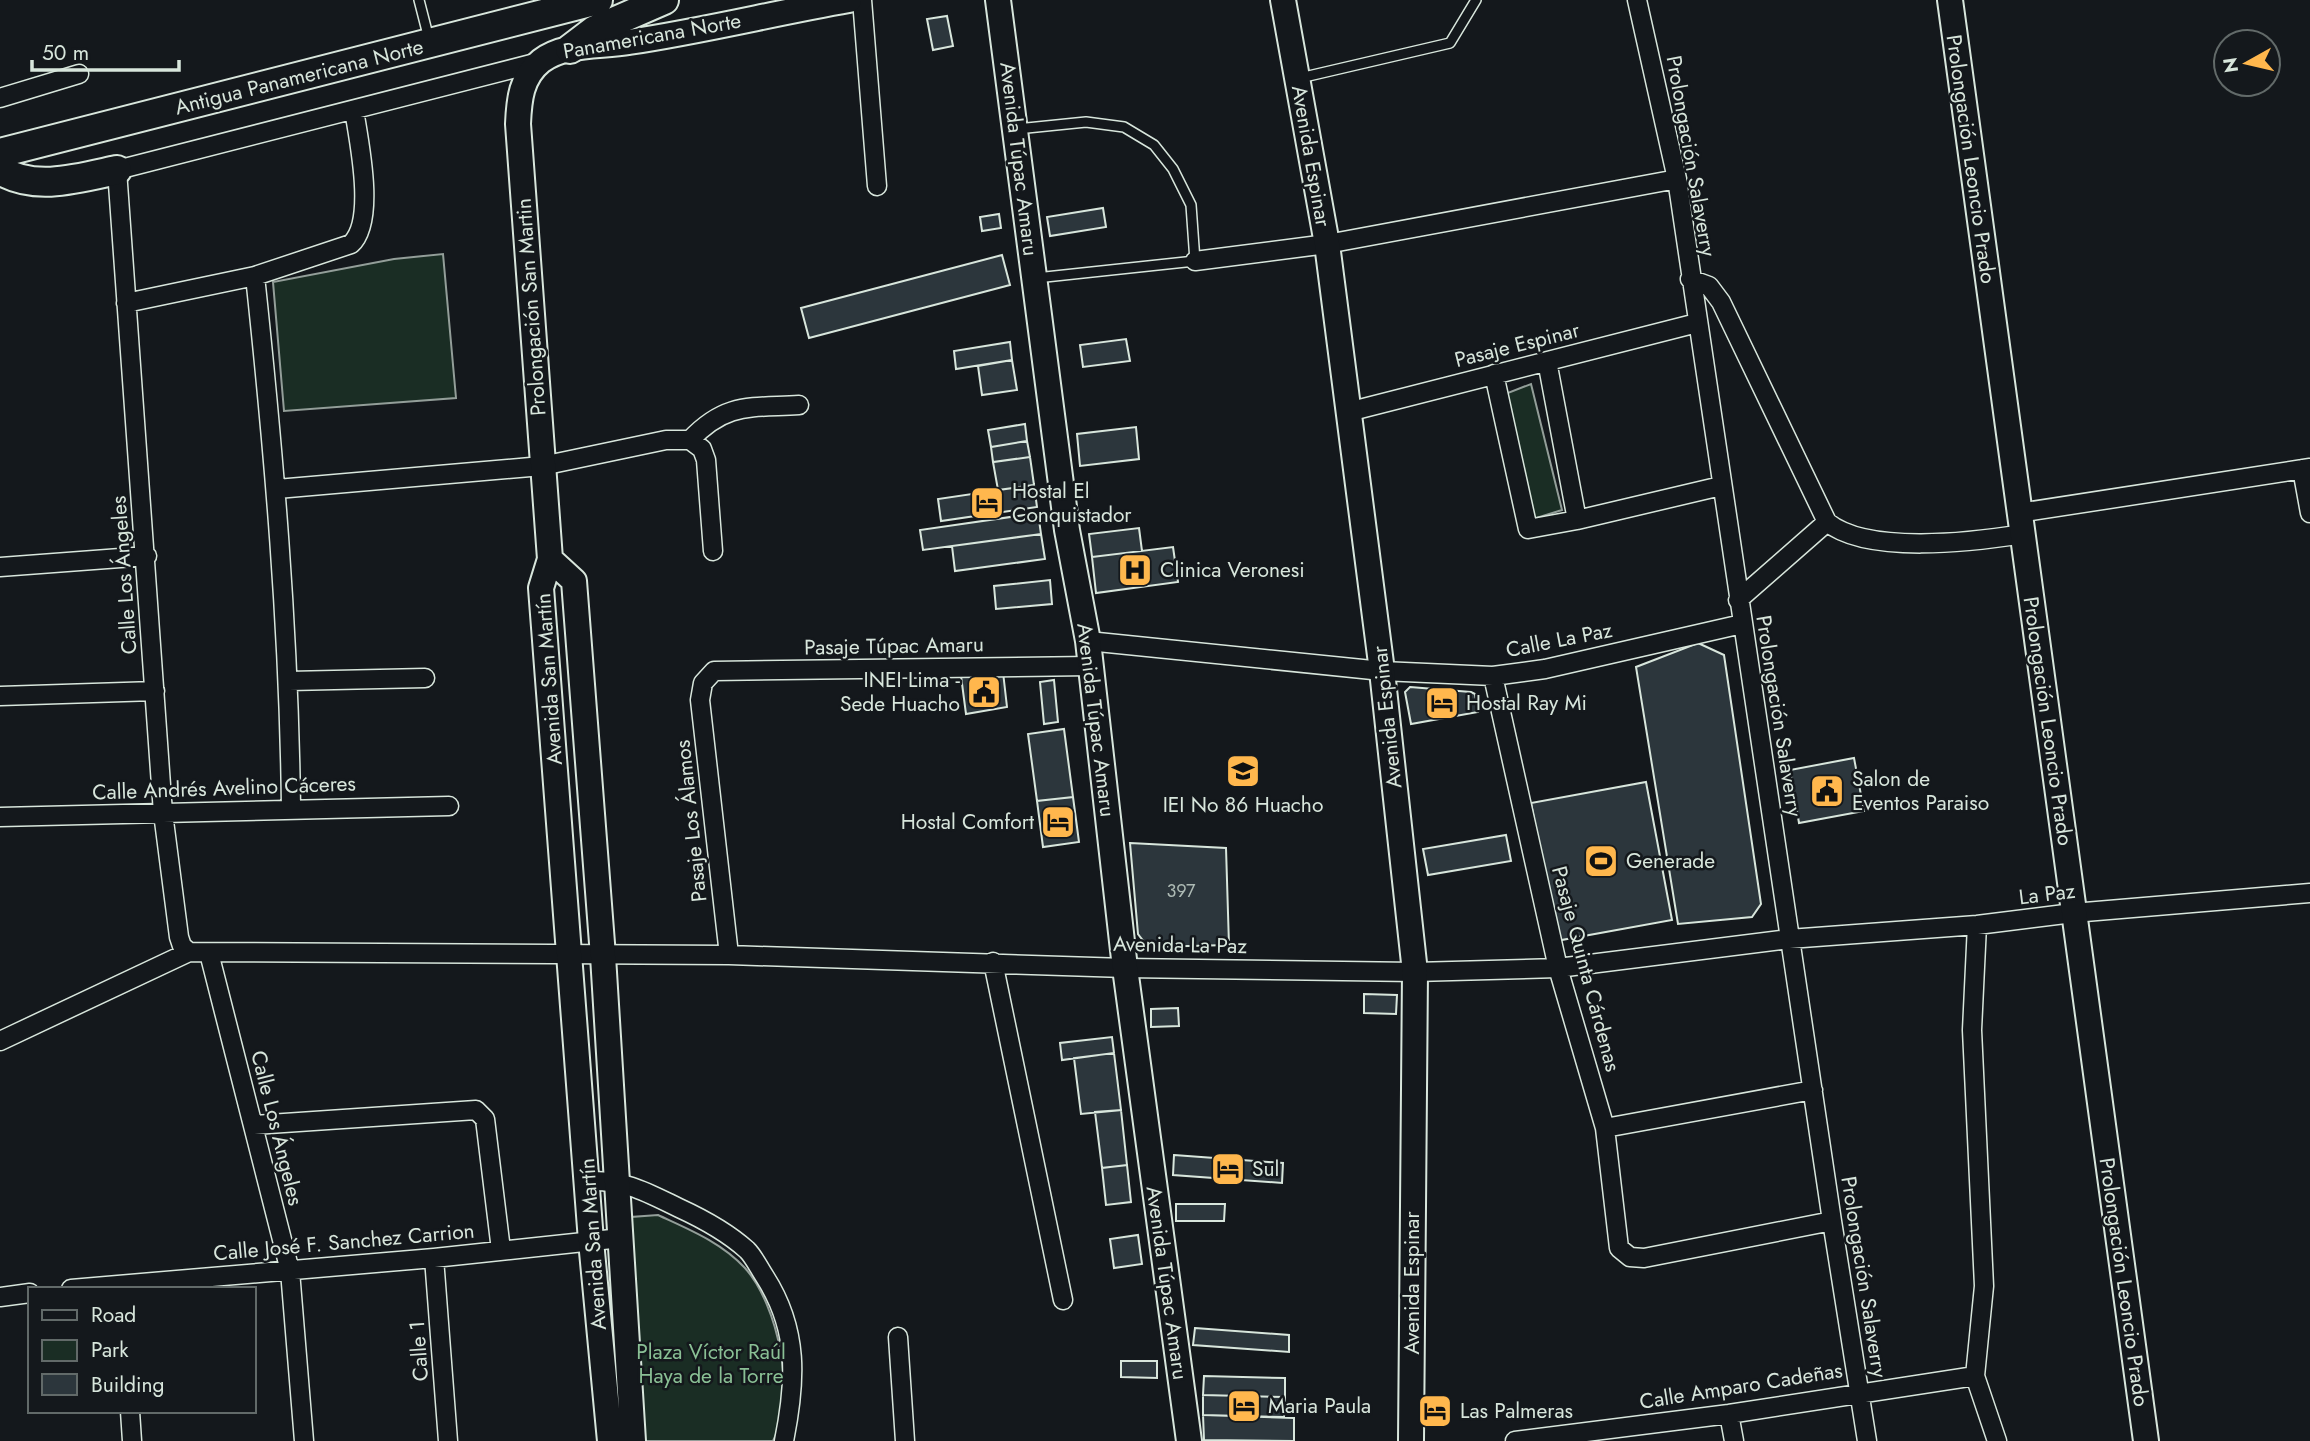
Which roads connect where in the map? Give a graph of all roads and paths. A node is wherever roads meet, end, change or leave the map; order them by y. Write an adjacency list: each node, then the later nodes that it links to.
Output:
1 (419, 0): 12 (lane)
2 (598, 0): 12 (main road, Antigua Panamericana Norte)
3 (664, 0): 13 (main road)
4 (849, 0): 13 (street, Panamericana Norte)
5 (862, 0): 24 (street)
6 (998, 0): 19 (street, Avenida Túpac Amaru)
7 (1283, 0): 16 (street, Avenida Espinar)
8 (1476, 0): 16 (lane)
9 (1637, 0): 23 (street, Prolongación Salaverry)
10 (1950, 0): 42 (street, Prolongación Leoncio Prado)
11 (1966, 0): 42 (street, Prolongación Leoncio Prado)
12 (430, 44): 20 (main road, Antigua Panamericana Norte)
13 (570, 49): 14 (street, Panamericana Norte)
14 (540, 62): 18 (street); 37 (street, Prolongación San Martin)
15 (79, 74): 17 (street)
16 (1297, 79): 25 (street, Avenida Espinar)
17 (0, 98)
18 (355, 110): 22 (street); 27 (street)
19 (1015, 129): 26 (lane); 28 (street, Avenida Túpac Amaru)
20 (0, 153)
21 (0, 170): 22 (main road)
22 (117, 170): 30 (street, Calle Los Ángeles)
23 (1676, 179): 25 (street); 29 (street, Prolongación Salaverry)
24 (877, 186)
25 (1327, 244): 26 (street); 35 (street, Avenida Espinar)
26 (1195, 261): 28 (lane)
27 (256, 276): 30 (street); 40 (street)
28 (1034, 278): 51 (street, Avenida Túpac Amaru)
29 (1690, 279): 31 (street, Prolongación Salaverry); 44 (street)
30 (126, 303): 46 (street, Calle Los Ángeles)
31 (1697, 323): 32 (street, Pasaje Espinar); 39 (street, Prolongación Salaverry)
32 (1548, 361): 33 (street, Pasaje Espinar); 43 (street)
33 (1494, 374): 35 (street, Pasaje Espinar); 43 (street)
34 (799, 405): 36 (street)
35 (1348, 412): 52 (street, Avenida Espinar)
36 (690, 440): 37 (street); 45 (street)
37 (542, 466): 40 (street); 47 (street, Prolongación San Martin)
38 (2306, 468): 41 (street); 42 (street)
39 (1721, 486): 43 (street); 49 (street, Prolongación Salaverry)
40 (277, 489): 55 (street)
41 (2310, 513)
42 (2026, 519): 44 (street); 64 (street, Prolongación Leoncio Prado)
43 (1577, 520)
44 (1827, 522): 49 (street)
45 (713, 551)
46 (147, 556): 48 (street); 57 (street, Calle Los Ángeles)
47 (550, 559): 70 (street, Avenida San Martín); 71 (street, Avenida San Martín)
48 (0, 567)
49 (1738, 600): 50 (street, Prolongación Salaverry)
50 (1742, 624): 53 (street, Calle La Paz); 66 (street, Prolongación Salaverry)
51 (1089, 653): 52 (street, Pasaje Túpac Amaru); 56 (street, Pasaje Túpac Amaru); 73 (street, Avenida Túpac Amaru)
52 (1382, 671): 53 (street, Calle La Paz); 75 (street, Avenida Espinar)
53 (1493, 676): 74 (street, Pasaje Quinta Cárdenas)
54 (425, 678): 55 (street)
55 (289, 681): 60 (street)
56 (703, 683): 69 (street, Pasaje Los Álamos)
57 (155, 691): 58 (street); 61 (street, Calle Los Ángeles)
58 (0, 696)
59 (449, 806): 60 (street, Calle Andrés Avelino Cáceres)
60 (290, 808): 61 (street, Calle Andrés Avelino Cáceres)
61 (163, 813): 62 (street, Calle Andrés Avelino Cáceres); 67 (street, Calle Los Ángeles)
62 (0, 817)
63 (2310, 893): 64 (street, La Paz)
64 (2081, 913): 65 (street, La Paz); 111 (street, Prolongación Leoncio Prado); 112 (street, Prolongación Leoncio Prado)
65 (1977, 925): 66 (street, La Paz); 94 (street)
66 (1789, 939): 74 (street, Avenida La Paz); 77 (street, Prolongación Salaverry)
67 (189, 952): 68 (street); 76 (street)
68 (209, 953): 70 (street); 78 (street, Calle Los Ángeles)
69 (729, 955): 71 (street, Avenida La Paz); 72 (street, Avenida La Paz)
70 (569, 956): 71 (street, Avenida La Paz); 80 (street, Avenida San Martín)
71 (603, 956): 81 (street, Avenida San Martín)
72 (993, 962): 73 (street, Avenida La Paz); 92 (street)
73 (1125, 968): 75 (street, Avenida La Paz); 105 (street, Avenida Túpac Amaru)
74 (1558, 968): 75 (street, Avenida La Paz); 79 (street, Pasaje Quinta Cárdenas)
75 (1415, 972): 106 (street, Avenida Espinar)
76 (0, 1041)
77 (1813, 1090): 79 (street); 82 (street, Prolongación Salaverry)
78 (254, 1125): 85 (street); 87 (street, Calle Los Ángeles)
79 (1605, 1128): 82 (street, Pasaje Quinta Cárdenas)
80 (589, 1181): 81 (street); 84 (street, Avenida San Martín)
81 (618, 1181): 83 (street, Avenida San Martín); 103 (street)
82 (1832, 1221): 95 (street, Prolongación Salaverry)
83 (621, 1238): 84 (street, Calle José F. Sanchez Carrion); 102 (street, Avenida San Martín)
84 (591, 1241): 85 (street, Calle José F. Sanchez Carrion); 101 (street, Avenida San Martín)
85 (501, 1250): 86 (street, Calle José F. Sanchez Carrion)
86 (435, 1258): 87 (street, Calle José F. Sanchez Carrion); 100 (street, Calle 1)
87 (290, 1271): 88 (street, Calle José F. Sanchez Carrion); 99 (street, Calle Los Ángeles)
88 (124, 1286): 89 (street, Calle José F. Sanchez Carrion)
89 (106, 1287)
90 (28, 1293): 91 (street)
91 (0, 1297)
92 (1063, 1300)
93 (898, 1337): 104 (street)
94 (1975, 1376): 95 (street, Calle Amparo Cadeñas); 110 (street)
95 (1859, 1391): 97 (street, Calle Amparo Cadeñas); 109 (street, Prolongación Salaverry)
96 (130, 1413): 98 (street)
97 (1730, 1414): 107 (street, Calle Amparo Cadeñas); 108 (street)
98 (132, 1441)
99 (304, 1441)
100 (448, 1441)
101 (610, 1441)
102 (634, 1441)
103 (784, 1441)
104 (905, 1441)
105 (1189, 1441)
106 (1411, 1441)
107 (1515, 1441)
108 (1734, 1441)
109 (1867, 1441)
110 (1997, 1441)
111 (2146, 1441)
112 (2160, 1441)

